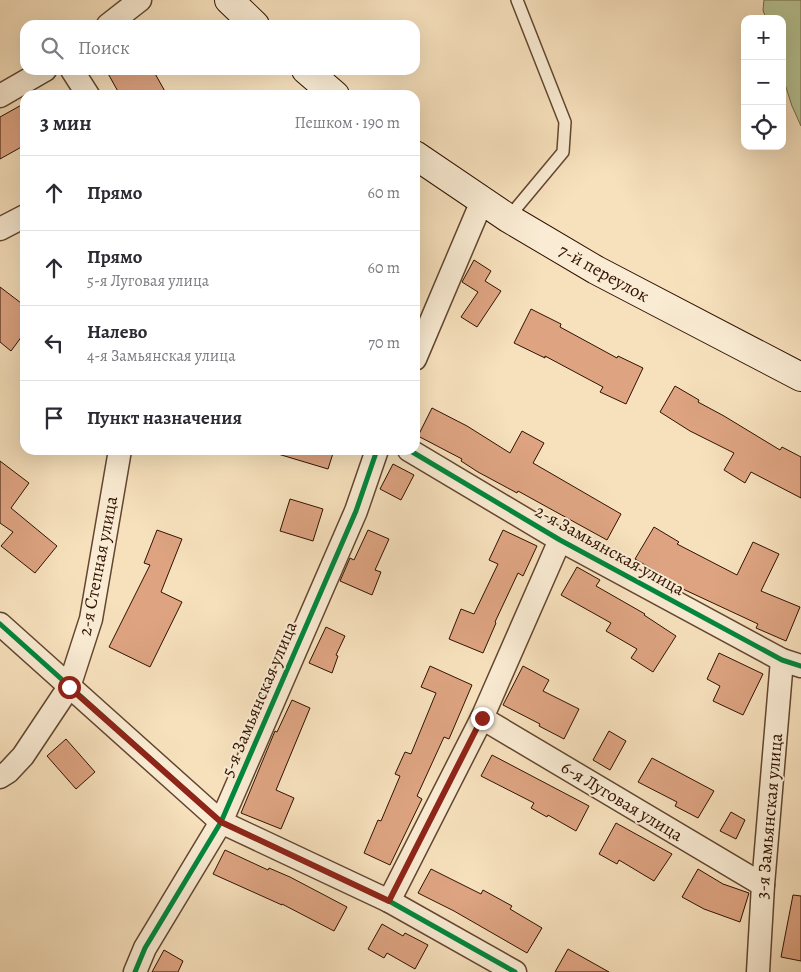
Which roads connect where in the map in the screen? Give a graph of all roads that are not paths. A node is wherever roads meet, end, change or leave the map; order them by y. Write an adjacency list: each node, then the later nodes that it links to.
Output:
1 (140, 0): 4 (street)
2 (229, 0): 5 (street)
3 (517, 0): 14 (lane)
4 (114, 20)
5 (250, 20)
6 (36, 75): 11 (street)
7 (75, 75): 9 (street)
8 (312, 75): 10 (street)
9 (85, 90)
10 (329, 90)
11 (0, 96)
12 (420, 158): 13 (street, 7-й переулок)
13 (482, 201): 14 (street, 7-й переулок); 17 (street)
14 (508, 218): 18 (street, 7-й переулок)
15 (20, 219): 16 (street)
16 (0, 229)
17 (420, 347)
18 (801, 377)
19 (119, 455): 25 (street, 2-я Степная улица)
20 (375, 455): 28 (street, 5-я Замьянская улица)
21 (417, 455): 22 (street, 2-я Замьянская улица)
22 (560, 540): 24 (street, 2-я Замьянская улица); 26 (street)
23 (0, 624): 25 (street)
24 (792, 663): 29 (street, 3-я Замьянская улица)
25 (69, 687): 27 (street, 2-я Степная улица); 28 (street)
26 (482, 718): 29 (street, 6-я Луговая улица); 30 (street)
27 (0, 776)
28 (221, 822): 30 (street); 31 (street, 5-я Замьянская улица)
29 (763, 885): 33 (street, 3-я Замьянская улица)
30 (389, 901): 32 (street)
31 (135, 972)
32 (515, 972)
33 (758, 972)

